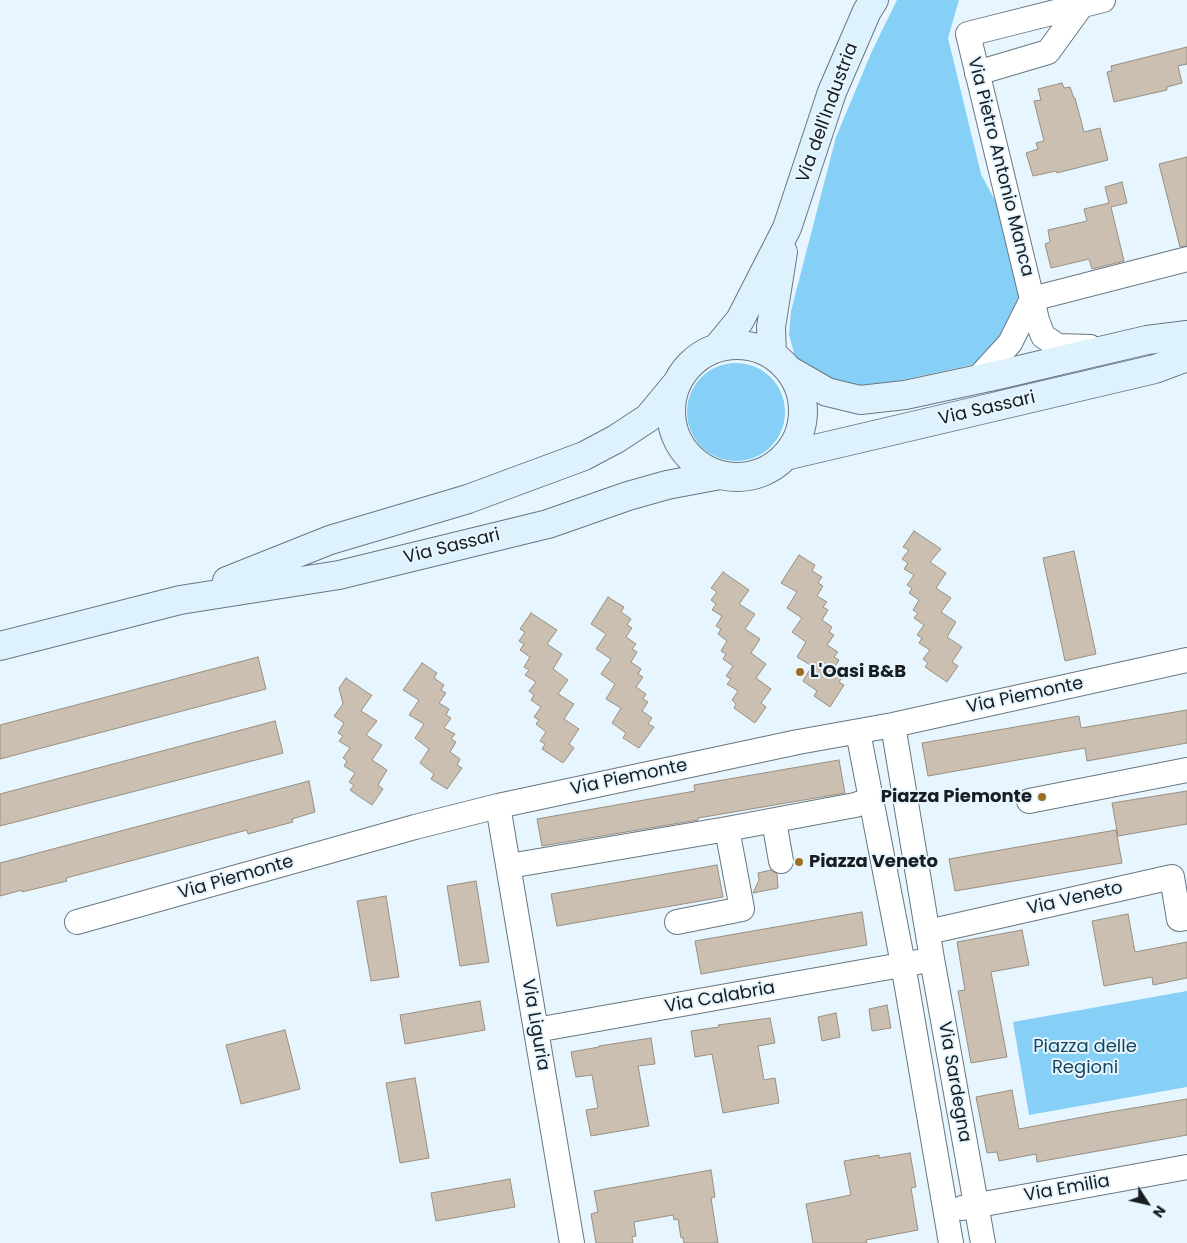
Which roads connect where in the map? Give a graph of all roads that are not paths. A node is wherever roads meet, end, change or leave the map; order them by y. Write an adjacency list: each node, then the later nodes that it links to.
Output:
1 (874, 0): 4 (main road, Via dell'Industria)
2 (1092, 3): 3 (street); 3 (street, Via Pietro Antonio Manca)
3 (978, 73): 6 (street, Via Pietro Antonio Manca)
4 (787, 228): 9 (main road, Via dell'Industria); 11 (main road, Via dell'Industria)
5 (1187, 259): 6 (street)
6 (1032, 299): 8 (street, Via Pietro Antonio Manca); 12 (street, Via Pietro Antonio Manca)
7 (1187, 335): 8 (main road, Via Sassari)
8 (1120, 347): 12 (main road, Via Sassari)
9 (717, 348): 11 (main road); 13 (main road)
10 (1187, 357): 14 (main road, Via Sassari)
11 (781, 363): 12 (main road, Via Sassari); 14 (main road)
12 (977, 379)
13 (677, 383): 15 (main road); 16 (main road, Via Sassari)
14 (785, 456): 15 (main road)
15 (720, 475): 16 (main road, Via Sassari)
16 (180, 600): 17 (main road, Via Sassari)
17 (0, 646)
18 (1187, 660): 19 (street, Via Piemonte)
19 (893, 725): 20 (street, Via Piemonte); 32 (street, Via Sardegna)
20 (858, 732): 22 (street, Via Sardegna); 24 (street, Via Piemonte)
21 (1187, 770): 23 (street)
22 (872, 800): 25 (street); 34 (street, Via Sardegna)
23 (1029, 802)
24 (498, 806): 28 (street, Via Liguria); 30 (street, Via Piemonte)
25 (774, 821): 26 (street); 27 (street)
26 (727, 830): 28 (street); 31 (street)
27 (781, 861)
28 (509, 866): 35 (street, Via Liguria)
29 (1187, 918): 32 (street, Via Veneto)
30 (77, 922)
31 (677, 922)
32 (928, 932): 33 (street, Via Sardegna)
33 (932, 959): 34 (street); 37 (street, Via Sardegna)
34 (903, 964): 35 (street, Via Calabria); 38 (street, Via Sardegna)
35 (536, 1030): 39 (street, Via Liguria)
36 (1187, 1167): 37 (street, Via Emilia)
37 (977, 1205): 38 (street); 41 (street, Via Sardegna)
38 (945, 1210): 40 (street, Via Sardegna)
39 (572, 1243)
40 (951, 1243)
41 (983, 1243)

